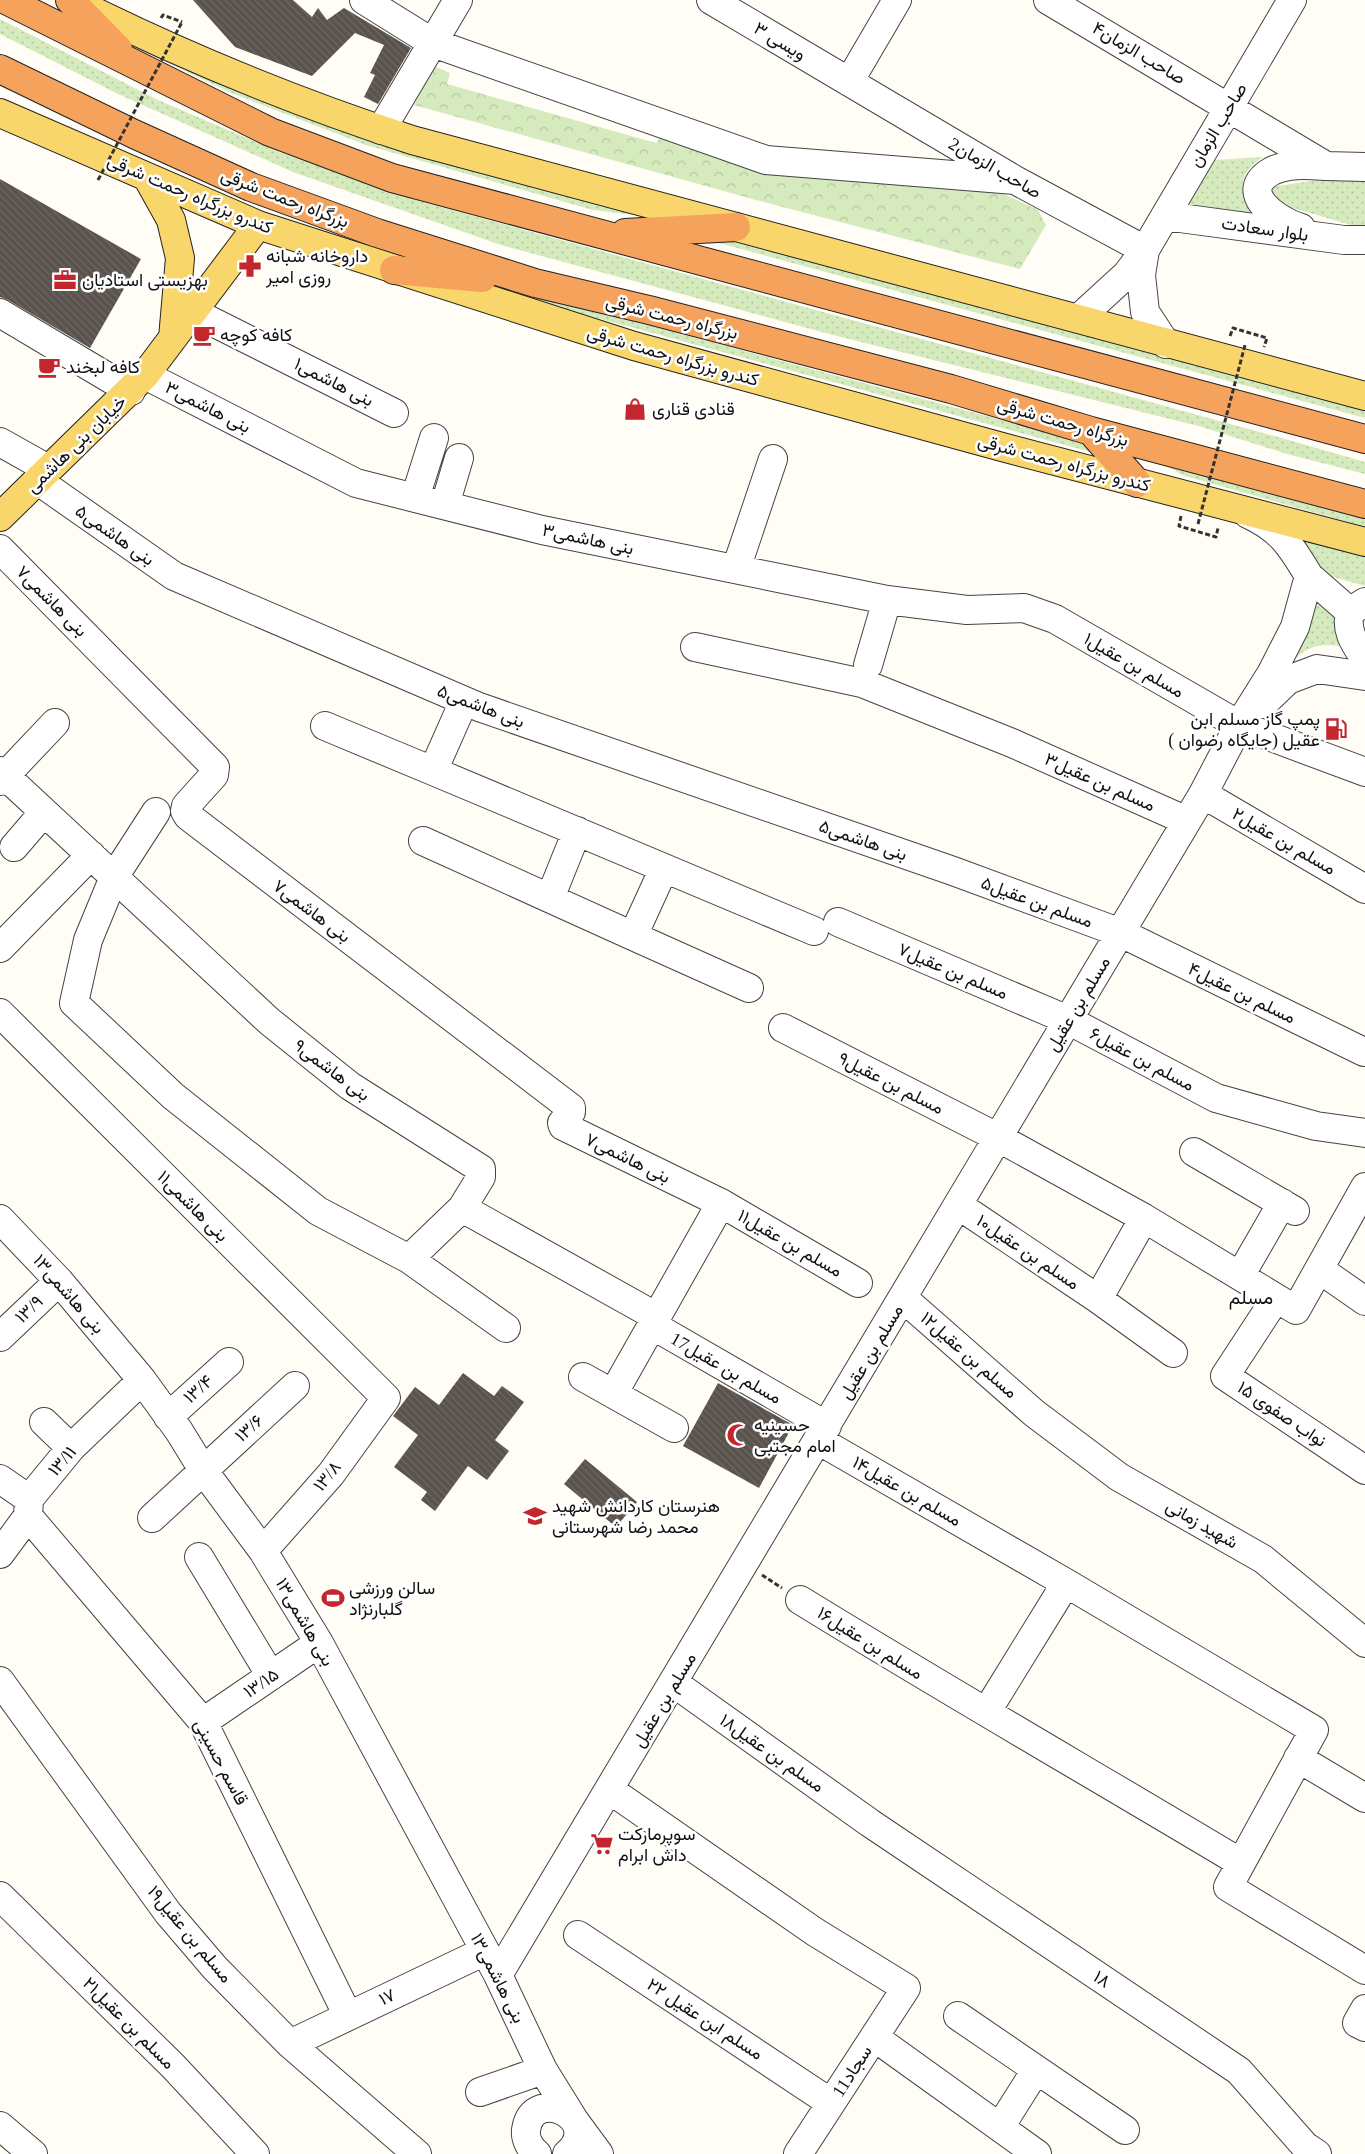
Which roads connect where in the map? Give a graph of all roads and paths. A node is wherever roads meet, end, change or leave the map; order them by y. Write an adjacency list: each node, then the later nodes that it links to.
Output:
1 (6, 0): 11 (highway)
2 (70, 0): 11 (highway); 16 (main road)
3 (364, 0): 10 (street)
4 (458, 0): 10 (street)
5 (711, 0): 13 (street, ویسی ۳)
6 (897, 0): 13 (street)
7 (1048, 0): 14 (street, صاحب الزمان۴)
8 (1292, 0): 14 (street, صاحب الزمان)
9 (162, 15): 20 (path, bridge)
10 (433, 43): 16 (street); 21 (street)
11 (135, 66): 25 (highway)
12 (0, 69): 29 (highway, بزرگراه رحمت شرقی)
13 (849, 82): 21 (street, 2صاحب الزمان)
14 (1229, 107): 17 (street); 22 (street, صاحب الزمان)
15 (0, 113): 19 (main road, کندرو بزرگراه رحمت شرقی)
16 (381, 130): 24 (main road)
17 (1326, 166): 18 (street); 26 (street)
18 (1365, 167)
19 (148, 177): 23 (main road, کندرو بزرگراه رحمت شرقی); 34 (main road)
20 (98, 180)
21 (1015, 180): 27 (street, 2صاحب الزمان)
22 (1165, 216): 26 (street, بلوار سعادت); 27 (street, صاحب الزمان)
23 (258, 225): 28 (main road, کندرو بزرگراه رحمت شرقی); 30 (main road, خیابان بنی هاشمی)
24 (736, 227): 25 (highway); 32 (main road)
25 (599, 234): 41 (highway)
26 (1354, 240)
27 (1144, 250): 32 (street, صاحب الزمان); 35 (street)
28 (394, 270): 29 (highway); 46 (main road, کندرو بزرگراه رحمت شرقی)
29 (534, 283): 39 (highway, بزرگراه رحمت شرقی)
30 (193, 312): 34 (main road, خیابان بنی هاشمی); 38 (street, بنی هاشمی۱)
31 (0, 313): 36 (street, بنی هاشمی۳)
32 (1079, 318): 35 (main road)
33 (1233, 328): 52 (path, bridge)
34 (173, 338): 36 (main road, خیابان بنی هاشمی)
35 (1166, 344): 37 (main road)
36 (138, 383): 45 (main road, خیابان بنی هاشمی); 47 (street, بنی هاشمی۳)
37 (1365, 396)
38 (394, 412)
39 (1091, 431): 46 (highway); 48 (highway, بزرگراه رحمت شرقی)
40 (434, 438): 47 (street)
41 (1365, 439)
42 (0, 442): 45 (street, بنی هاشمی۵)
43 (459, 458): 49 (street)
44 (773, 459): 57 (street)
45 (43, 474): 51 (main road, خیابان بنی هاشمی); 66 (street, بنی هاشمی۵)
46 (1137, 483): 50 (main road, کندرو بزرگراه رحمت شرقی)
47 (415, 498): 49 (street, بنی هاشمی۳)
48 (1365, 504)
49 (445, 505): 57 (street, بنی هاشمی۳)
50 (1236, 508): 55 (main road, کندرو بزرگراه رحمت شرقی); 58 (street)
51 (0, 517)
52 (1204, 525)
53 (1179, 526): 54 (path)
54 (1211, 526)
55 (1365, 542)
56 (0, 549): 98 (street, بنی هاشمی۷)
57 (736, 569): 59 (street, بنی هاشمی۳)
58 (1309, 576): 60 (street); 68 (street, مسلم بن عقیل)
59 (887, 600): 61 (street, بنی هاشمی۳); 64 (street)
60 (1358, 607): 63 (street)
61 (1055, 619): 68 (street, مسلم بن عقیل۱)
62 (695, 647): 76 (street, مسلم بن عقیل۳)
63 (1365, 659)
64 (868, 665)
65 (1365, 676): 68 (street)
66 (464, 701): 70 (street); 82 (street, بنی هاشمی۵)
67 (55, 723): 72 (street)
68 (1239, 725): 71 (street, مسلم بن عقیل۱); 73 (street, مسلم بن عقیل)
69 (325, 726): 70 (street, مسلم بن عقیل۷)
70 (432, 770): 77 (street, مسلم بن عقیل۷)
71 (1365, 772)
72 (2, 776): 74 (street, بنی هاشمی۹)
73 (1203, 794): 76 (street, مسلم بن عقیل); 84 (street, مسلم بن عقیل۲)
74 (44, 812): 79 (street); 80 (street, بنی هاشمی۹)
75 (156, 812): 83 (street)
76 (1187, 821): 86 (street, مسلم بن عقیل)
77 (577, 831): 81 (street, مسلم بن عقیل۷); 85 (street)
78 (423, 841): 85 (street)
79 (14, 847)
80 (91, 855): 83 (street, بنی هاشمی۹); 88 (street)
81 (664, 868): 87 (street); 91 (street, مسلم بن عقیل۷)
82 (953, 871): 86 (street, مسلم بن عقیل۵)
83 (114, 877): 100 (street, بنی هاشمی۹); 103 (street)
84 (1365, 889)
85 (550, 898): 87 (street)
86 (1120, 933): 91 (street, مسلم بن عقیل); 93 (street, مسلم بن عقیل۴)
87 (634, 936): 89 (street)
88 (0, 948)
89 (748, 988)
90 (0, 1013): 121 (street, بنی هاشمی۱۱)
91 (1068, 1020): 94 (street, مسلم بن عقیل۶); 95 (street, مسلم بن عقیل)
92 (782, 1028): 95 (street, مسلم بن عقیل۹)
93 (1364, 1052)
94 (1365, 1133)
95 (998, 1138): 99 (street, مسلم بن عقیل); 101 (street, مسلم بن عقیل۹)
96 (1194, 1152): 105 (street)
97 (1362, 1200): 104 (street)
98 (721, 1204): 107 (street, مسلم بن عقیل۱۱); 112 (street)
99 (958, 1205): 108 (street, مسلم بن عقیل); 110 (street, مسلم بن عقیل۱۰)
100 (462, 1208): 103 (street); 112 (street)
101 (1144, 1218): 105 (street, مسلم بن عقیل۹); 110 (street)
102 (2, 1224): 106 (street, بنی هاشمی۱۳)
103 (409, 1259): 113 (street)
104 (1319, 1270): 109 (street, مسلم بن عقیل۹); 111 (street)
105 (1240, 1276): 109 (street, مسلم بن عقیل۹)
106 (59, 1281): 114 (street, ۱۳/۹); 118 (street, بنی هاشمی۱۳)
107 (858, 1283)
108 (903, 1298): 122 (street, مسلم بن عقیل۱۲); 126 (street, مسلم بن عقیل)
109 (1276, 1298): 129 (street, نواب صفوی ۱۵)
110 (1098, 1299): 115 (street, مسلم بن عقیل۱۰)
111 (1365, 1301)
112 (654, 1321): 120 (street); 126 (street, مسلم بن عقیل17)
113 (506, 1328)
114 (0, 1338)
115 (1173, 1353)
116 (229, 1362): 123 (street, ۱۳/۴)
117 (583, 1377): 120 (street)
118 (142, 1380): 123 (street, بنی هاشمی۱۳); 127 (street, ۱۳/۱۱)
119 (295, 1386): 128 (street, ۱۳/۶)
120 (613, 1394): 125 (street)
121 (386, 1398): 133 (street, ۱۳/۸)
122 (1034, 1413): 140 (street, شهید زمانی)
123 (168, 1417): 128 (street, بنی هاشمی۱۳)
124 (44, 1422): 127 (street)
125 (674, 1428)
126 (823, 1433): 136 (street, مسلم بن عقیل); 137 (street, مسلم بن عقیل۱۴)
127 (71, 1448): 131 (street, ۱۳/۱۱)
128 (203, 1470): 132 (street, ۱۳/۶); 133 (street, بنی هاشمی۱۳)
129 (1365, 1470)
130 (0, 1479): 131 (street, قاسم حسینی)
131 (28, 1508): 134 (street, ۱۳/۱۱); 145 (street, قاسم حسینی)
132 (152, 1518)
133 (263, 1551): 139 (street, بنی هاشمی۱۳)
134 (0, 1554)
135 (199, 1557): 141 (street)
136 (745, 1564): 138 (path); 143 (street, مسلم بن عقیل)
137 (1066, 1583): 144 (street); 146 (street, مسلم بن عقیل۱۴)
138 (800, 1600): 144 (street, مسلم بن عقیل۱۶)
139 (319, 1644): 141 (street, ۱۳/۱۵); 153 (street, بنی هاشمی۱۳)
140 (1365, 1644)
141 (271, 1676): 145 (street, ۱۳/۱۵)
142 (0, 1681): 159 (street, مسلم بن عقیل۱۹)
143 (674, 1683): 147 (street, مسلم بن عقیل); 149 (street, مسلم بن عقیل۱۸)
144 (987, 1711): 150 (street, مسلم بن عقیل۱۶)
145 (203, 1722): 156 (street, قاسم حسینی)
146 (1298, 1758): 148 (street); 150 (street)
147 (610, 1790): 155 (street, مسلم بن عقیل); 158 (street, 11سجاد)
148 (1365, 1798)
149 (870, 1823): 178 (street, ۱۸)
150 (1241, 1863): 154 (street)
151 (0, 1896): 171 (street, مسلم بن عقیل۲۱)
152 (578, 1936): 163 (street, مسلم ابن عقیل ۲۲)
153 (485, 1951): 155 (street, بنی هاشمی۱۳); 156 (street, ۱۷)
154 (1365, 1970)
155 (498, 1975): 160 (street, بنی هاشمی۱۳)
156 (348, 2016): 159 (street, ۱۷)
157 (958, 2016): 161 (street)
158 (874, 2037): 163 (street, 11سجاد); 166 (street)
159 (290, 2044): 172 (street, مسلم بن عقیل۱۹)
160 (543, 2070): 162 (street); 164 (street, بنی هاشمی۱۳); 167 (street)
161 (1036, 2070): 166 (street); 168 (street)
162 (480, 2092)
163 (831, 2102): 169 (street, 11سجاد)
164 (574, 2120): 167 (street); 175 (street); 176 (street, بنی هاشمی۱۳)
165 (0, 2126): 170 (street)
166 (1000, 2127): 177 (street)
167 (526, 2128): 173 (street); 174 (street)
168 (1125, 2130)
169 (801, 2153)
170 (33, 2154)
171 (255, 2154)
172 (417, 2154)
173 (514, 2154)
174 (537, 2154)
175 (567, 2154)
176 (600, 2154)
177 (1038, 2154)
178 (1318, 2154)

